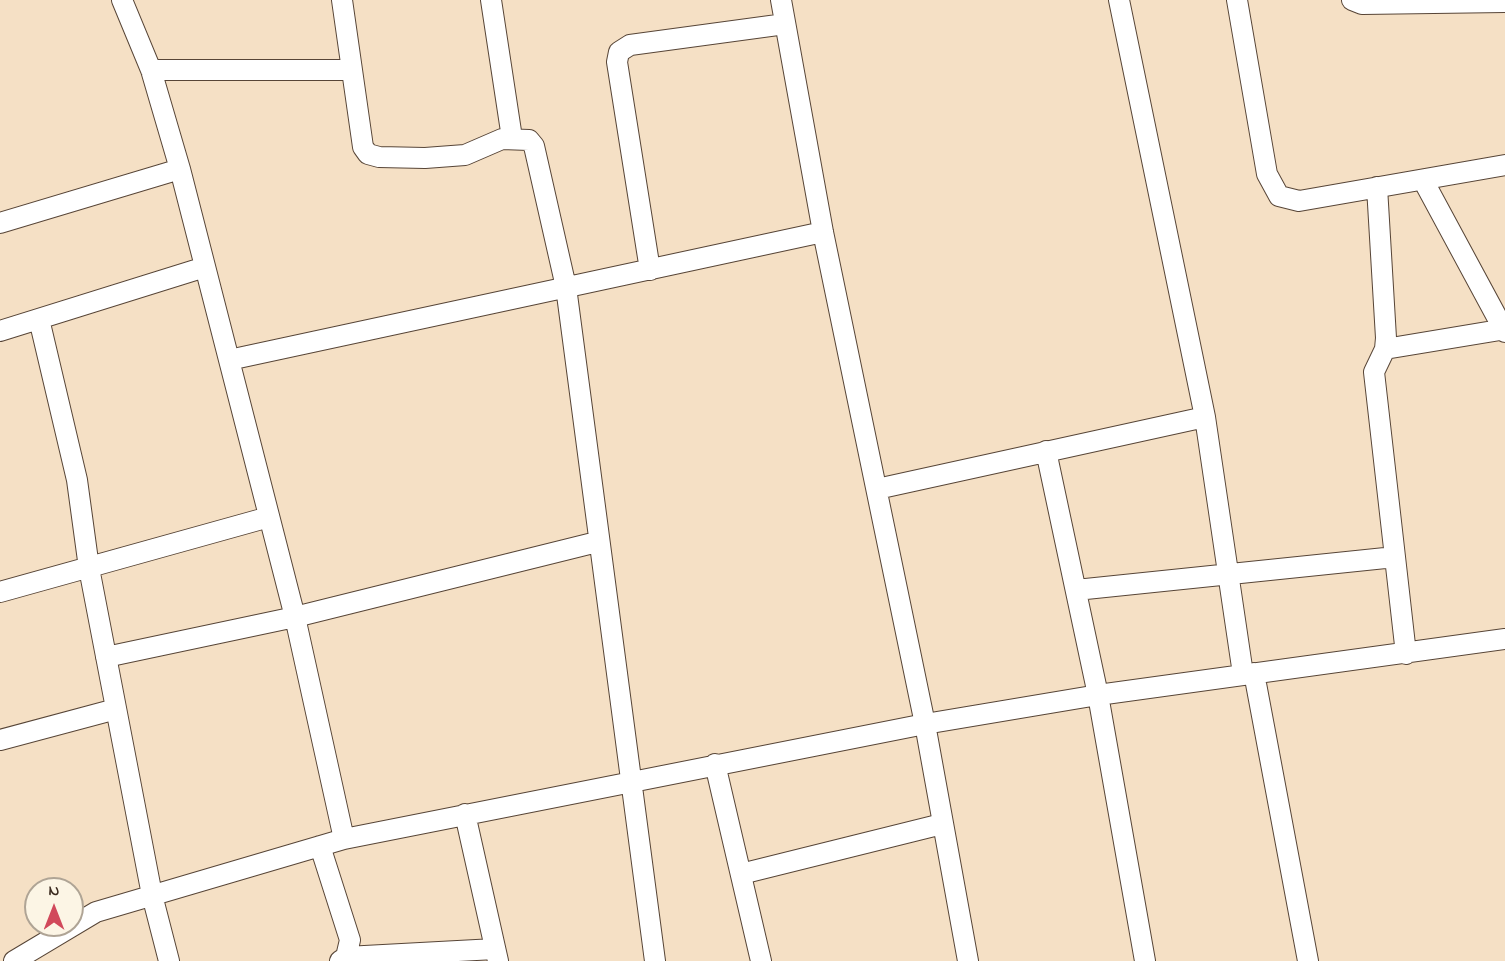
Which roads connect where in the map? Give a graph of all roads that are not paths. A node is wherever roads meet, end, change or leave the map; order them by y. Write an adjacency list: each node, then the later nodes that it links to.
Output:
1 (122, 0): 10 (street)
2 (342, 0): 11 (street)
3 (491, 0): 12 (street)
4 (782, 0): 9 (street)
5 (1119, 0): 27 (street)
6 (1237, 0): 16 (street)
7 (1352, 0): 8 (street)
8 (1505, 2)
9 (785, 24): 18 (street); 20 (street)
10 (152, 70): 11 (street); 14 (street)
11 (351, 70): 12 (street)
12 (512, 138): 21 (street)
13 (1505, 165): 15 (street)
14 (180, 169): 17 (street); 19 (street)
15 (1423, 180): 16 (street); 23 (street)
16 (1377, 187): 25 (street)
17 (0, 223)
18 (823, 232): 20 (street); 29 (street)
19 (205, 267): 22 (street); 26 (street)
20 (650, 270): 21 (street)
21 (566, 287): 26 (street); 31 (street)
22 (39, 319): 24 (street); 33 (street)
23 (1505, 330): 25 (street)
24 (0, 331)
25 (1385, 349): 32 (street)
26 (229, 360): 30 (street)
27 (1205, 417): 28 (street); 34 (street)
28 (1046, 451): 29 (street); 35 (street)
29 (877, 489): 44 (street)
30 (269, 516): 33 (street); 37 (street)
31 (597, 542): 37 (street); 47 (street)
32 (1395, 557): 34 (street); 39 (street)
33 (89, 568): 36 (street); 40 (street)
34 (1228, 575): 35 (street); 41 (street)
35 (1076, 590): 42 (street)
36 (0, 592)
37 (295, 617): 40 (street); 50 (street)
38 (1505, 639): 39 (street)
39 (1406, 654): 41 (street)
40 (106, 657): 43 (street)
41 (1248, 674): 42 (street); 62 (street)
42 (1098, 695): 44 (street); 61 (street)
43 (116, 709): 45 (street); 53 (street)
44 (925, 724): 46 (street); 49 (street)
45 (0, 740)
46 (715, 764): 47 (street); 52 (street)
47 (629, 781): 48 (street); 58 (street)
48 (465, 814): 50 (street); 54 (street)
49 (942, 824): 52 (street); 60 (street)
50 (344, 839): 51 (street)
51 (320, 846): 53 (street); 55 (street)
52 (741, 874): 59 (street)
53 (152, 895): 56 (street); 57 (street)
54 (497, 955): 55 (street)
55 (343, 959)
56 (14, 961)
57 (169, 961)
58 (655, 961)
59 (761, 961)
60 (968, 961)
61 (1145, 961)
62 (1308, 961)

